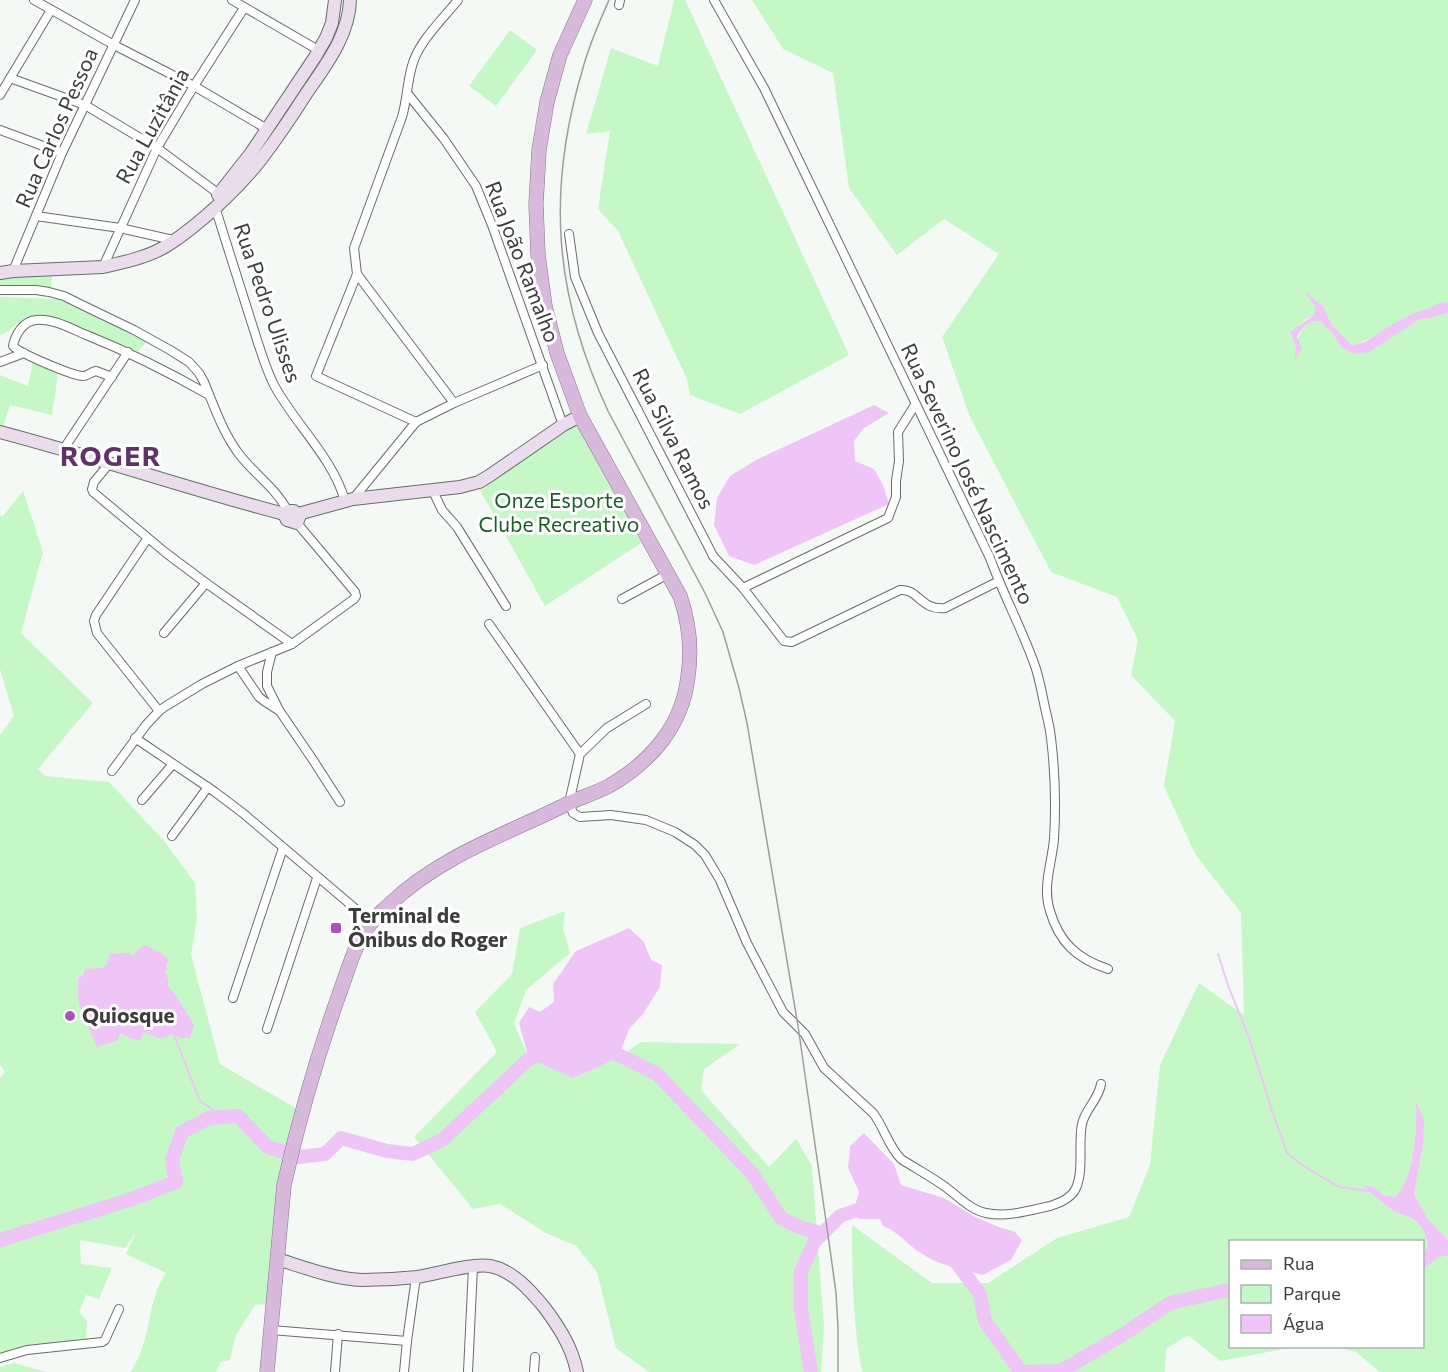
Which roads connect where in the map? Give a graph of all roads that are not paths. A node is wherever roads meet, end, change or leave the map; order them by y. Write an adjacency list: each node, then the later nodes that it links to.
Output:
1 (34, 0): 10 (street)
2 (135, 0): 11 (street, Rua Carlos Pessoa)
3 (232, 0): 9 (street)
4 (335, 0): 18 (street)
5 (458, 0): 15 (street)
6 (585, 0): 40 (main road)
7 (714, 0): 39 (street, Rua Severino José Nascimento)
8 (350, 1): 23 (street)
9 (244, 8): 12 (street); 14 (street, Rua Luzitânia)
10 (51, 10): 11 (street); 13 (street)
11 (114, 45): 14 (street); 17 (street, Rua Carlos Pessoa)
12 (313, 47)
13 (10, 78): 16 (street); 17 (street)
14 (194, 86): 18 (street); 20 (street, Rua Luzitânia)
15 (407, 93): 30 (street); 35 (street, Rua João Ramalho)
16 (0, 95)
17 (85, 105): 20 (street); 21 (street, Rua Carlos Pessoa)
18 (267, 129): 22 (street)
19 (0, 130): 21 (street)
20 (157, 148): 22 (street); 25 (street, Rua Luzitânia)
21 (62, 153): 24 (street, Rua Carlos Pessoa)
22 (219, 194): 27 (street)
23 (215, 207): 27 (street); 47 (street, Rua Pedro Ulisses)
24 (36, 216): 25 (street); 29 (street, Rua Carlos Pessoa)
25 (120, 228): 27 (street); 28 (street, Rua Luzitânia)
26 (569, 234): 53 (street, Rua Silva Ramos)
27 (176, 238): 28 (street)
28 (103, 267): 29 (street)
29 (6, 272)
30 (357, 274): 38 (street); 41 (street)
31 (0, 290): 37 (street)
32 (128, 352): 33 (street); 36 (street); 37 (street)
33 (24, 353): 34 (street); 36 (street)
34 (0, 362)
35 (543, 365): 38 (street); 42 (street, Rua João Ramalho)
36 (112, 377): 44 (street)
37 (209, 395): 48 (street)
38 (454, 403): 41 (street)
39 (915, 405): 51 (street, Rua Severino José Nascimento); 53 (street)
40 (580, 416): 42 (street); 50 (main road)
41 (416, 422): 47 (street)
42 (563, 425): 46 (street)
43 (0, 432): 44 (street)
44 (63, 450): 45 (street)
45 (109, 464): 48 (street); 49 (street)
46 (433, 491): 47 (street); 55 (street)
47 (349, 500): 48 (street)
48 (292, 516): 58 (street)
49 (147, 539): 52 (street); 63 (street)
50 (668, 574): 54 (street); 71 (main road)
51 (999, 582): 53 (street, Rua Silva Ramos); 76 (street, Rua Severino José Nascimento)
52 (206, 583): 57 (street); 58 (street)
53 (743, 588)
54 (621, 598)
55 (506, 606)
56 (489, 624): 65 (street)
57 (164, 633)
58 (292, 644): 59 (street)
59 (272, 652): 60 (street); 62 (street)
60 (238, 666): 62 (street); 63 (street)
61 (646, 704): 65 (street)
62 (279, 710): 70 (street)
63 (159, 711): 64 (street)
64 (135, 738): 66 (street); 67 (street)
65 (580, 754): 71 (street)
66 (173, 764): 68 (street); 69 (street)
67 (112, 771)
68 (208, 787): 72 (street); 73 (street)
69 (142, 800)
70 (340, 802)
71 (569, 803): 75 (main road); 79 (street)
72 (172, 836)
73 (283, 848): 74 (street); 77 (street)
74 (317, 878): 75 (street); 78 (street)
75 (371, 922): 80 (main road)
76 (1108, 969)
77 (233, 998)
78 (267, 1029)
79 (1101, 1084)
80 (277, 1259): 82 (street); 84 (main road)
81 (472, 1266): 82 (street); 92 (street); 94 (street)
82 (416, 1277): 86 (street)
83 (119, 1309): 88 (street)
84 (271, 1330): 85 (street); 89 (main road)
85 (338, 1334): 86 (street); 90 (street)
86 (406, 1341): 91 (street)
87 (535, 1357): 93 (street)
88 (0, 1358)
89 (267, 1372)
90 (335, 1372)
91 (404, 1372)
92 (468, 1372)
93 (534, 1372)
94 (577, 1372)

